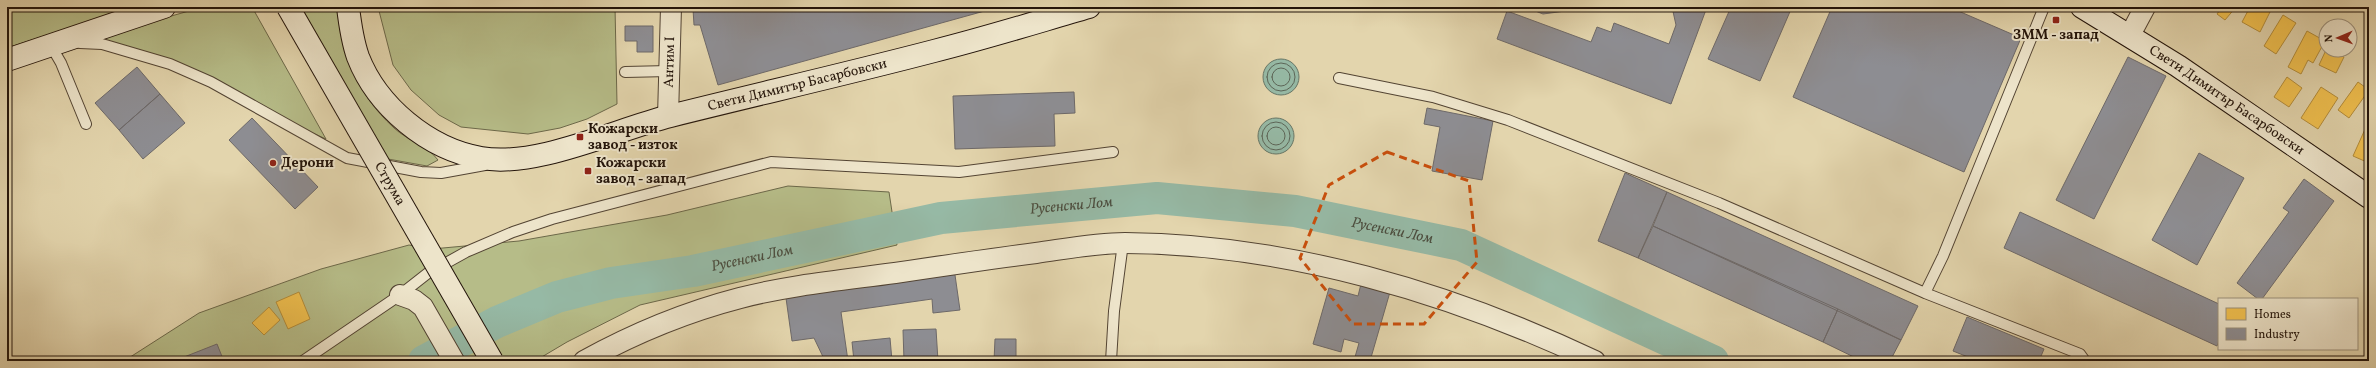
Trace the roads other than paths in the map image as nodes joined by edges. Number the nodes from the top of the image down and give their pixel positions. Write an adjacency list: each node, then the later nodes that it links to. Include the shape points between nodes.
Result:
1 (164, 7): 10 (street)
2 (288, 7): 25 (street, Струма, bridge)
3 (348, 7): 18 (street, Свети Димитър Басарбовски, via 351,35 358,58 385,102 419,132 447,148 480,158)
4 (671, 7): 12 (street, Антим I)
5 (1089, 7): 15 (street, Свети Димитър Басарбовски, via 936,51)
6 (2044, 7): 21 (lane, via 1943,256)
7 (2082, 7): 9 (street, Свети Димитър Басарбовски)
8 (2145, 7): 9 (street)
9 (2130, 35): 19 (street, Свети Димитър Басарбовски)
10 (50, 44): 11 (street); 16 (lane, via 61,62); 18 (lane, via 90,42 170,64 210,82 347,158 421,172 441,173)
11 (7, 60)
12 (669, 71): 13 (lane); 15 (street, Антим I)
13 (625, 72)
14 (1339, 78): 21 (lane, via 1433,97 1508,120 1719,203)
15 (668, 117): 18 (street, Свети Димитър Басарбовски, via 559,150)
16 (86, 124)
17 (1113, 152): 22 (lane, via 959,172 771,162 552,219 513,232 466,252 428,273)
18 (506, 161)
19 (2369, 197)
20 (1123, 243): 26 (street, via 923,268 782,289 740,298 670,320); 27 (lane, via 1114,311); 28 (street, via 1226,248 1305,262 1422,293 1536,333)
21 (1925, 293): 29 (lane, via 2080,354)
22 (400, 295): 23 (lane); 24 (street, via 422,307)
23 (303, 361)
24 (454, 361)
25 (492, 361)
26 (584, 361)
27 (1111, 361)
28 (1595, 361)
29 (2085, 361)

